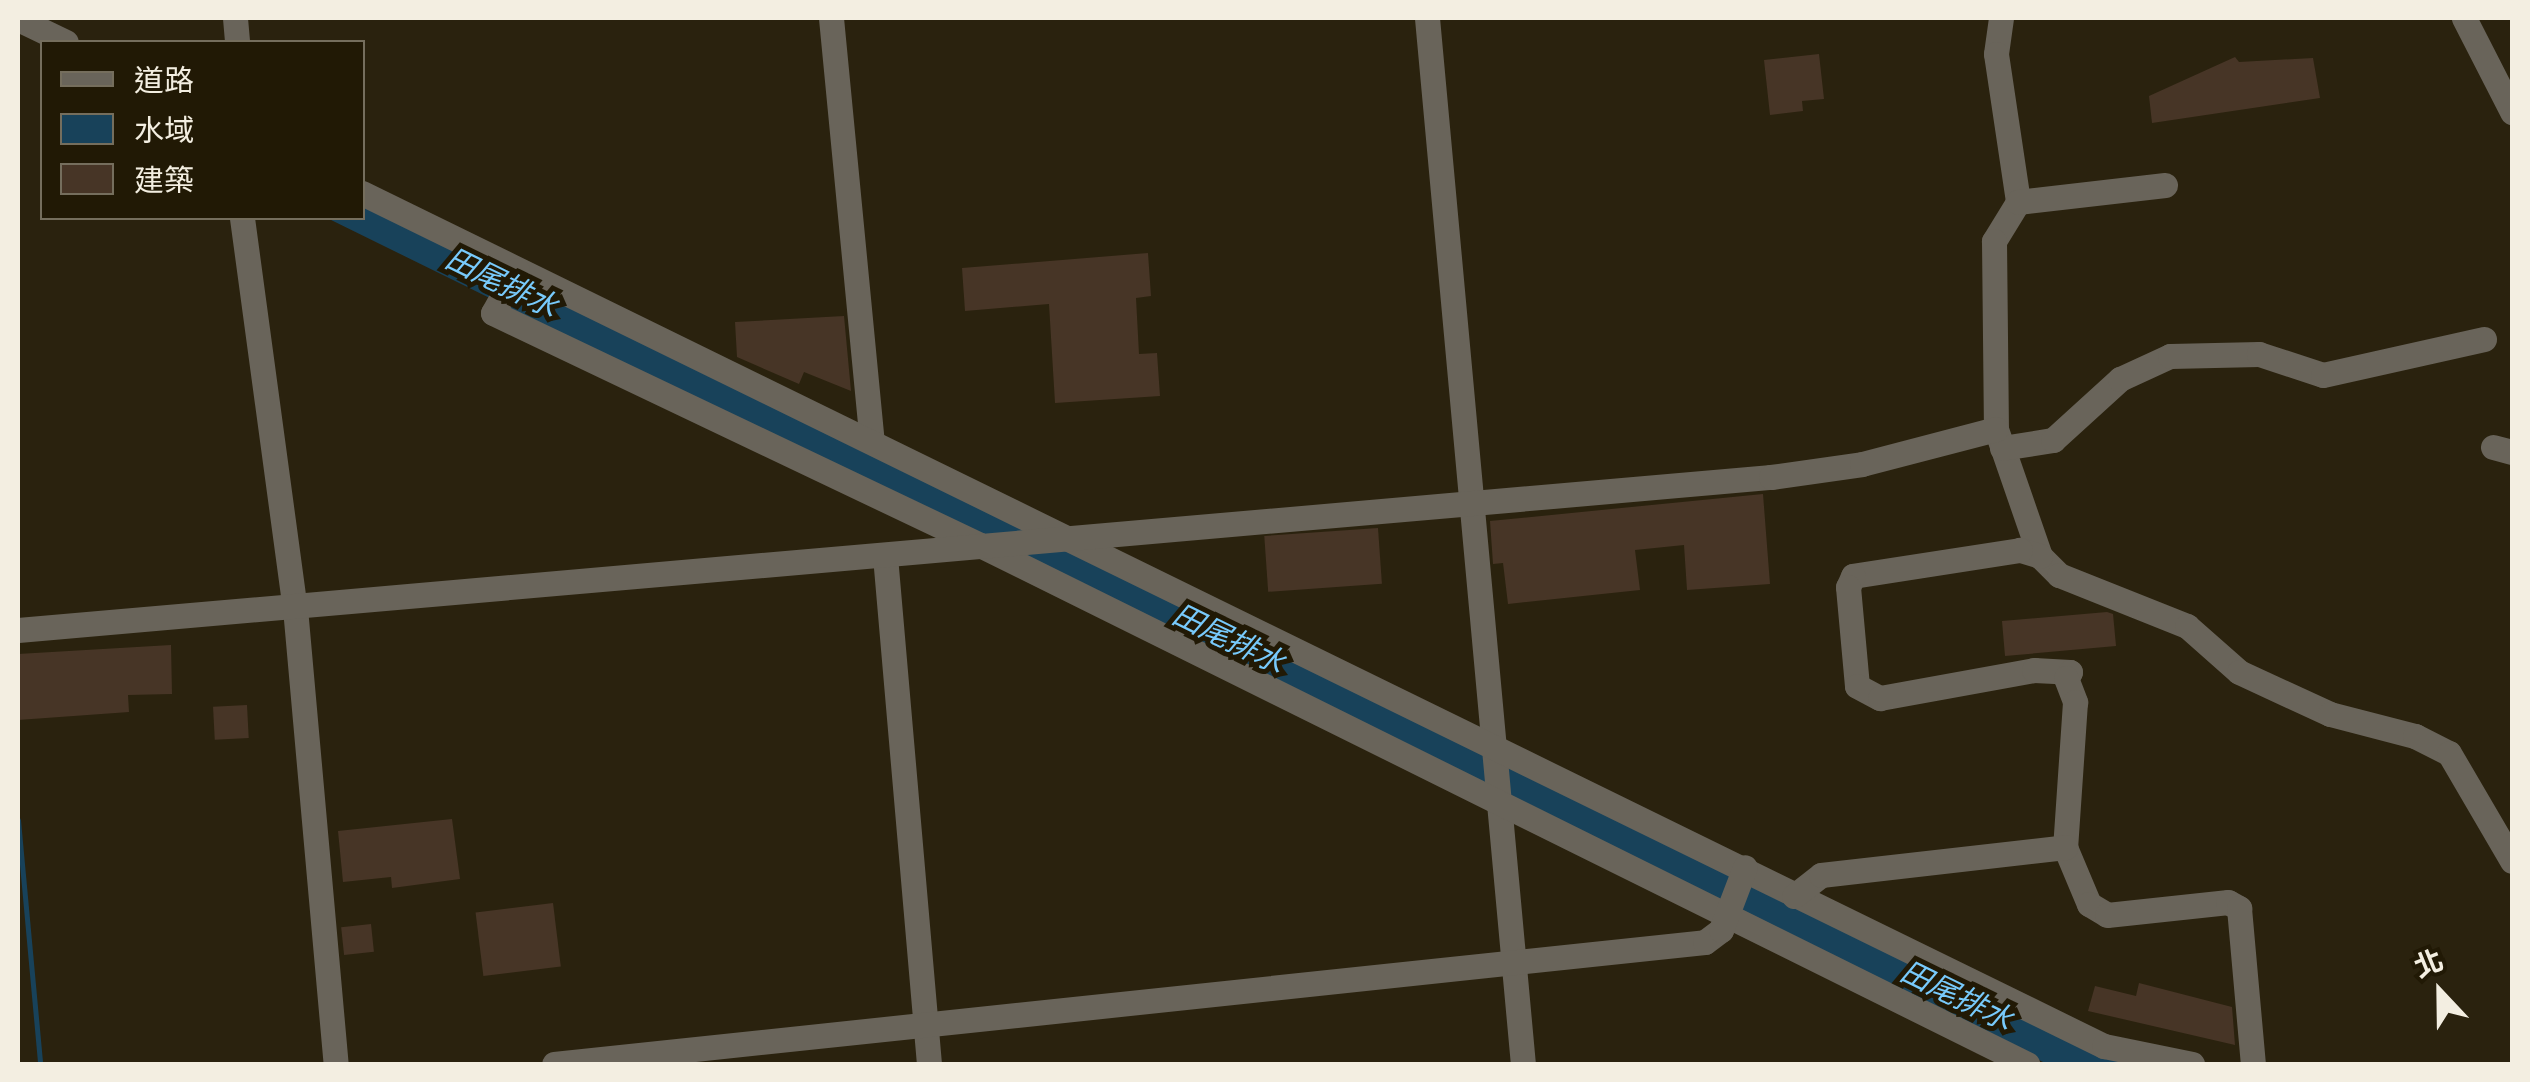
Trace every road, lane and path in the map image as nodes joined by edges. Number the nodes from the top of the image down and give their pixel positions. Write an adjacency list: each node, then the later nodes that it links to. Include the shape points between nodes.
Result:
1 (830, 18): 16 (street)
2 (1427, 18): 18 (street)
3 (2001, 18): 10 (street, via 1996,54)
4 (2464, 18): 7 (street)
5 (18, 19): 6 (street)
6 (62, 40)
7 (2512, 112)
8 (2165, 185): 10 (street)
9 (365, 194): 12 (street)
10 (2018, 202): 15 (street, via 1994,241)
11 (242, 220): 23 (street)
12 (517, 270): 16 (street); 20 (street, via 493,312)
13 (2484, 339): 17 (street, via 2323,375 2260,354 2170,356 2120,379)
14 (2050, 411): 17 (street)
15 (1999, 438): 17 (street); 18 (street, via 1844,466); 22 (street)
16 (872, 440): 19 (street)
17 (2053, 440)
18 (1473, 504): 19 (street); 25 (street)
19 (1070, 538): 20 (street); 25 (street)
20 (980, 545): 21 (street); 26 (street)
21 (886, 556): 23 (street); 33 (street)
22 (2040, 556): 27 (street, via 2020,550 1853,576 1848,587 1858,686 1870,695 2034,670 2070,672 2075,702); 28 (street, via 2059,574 2187,626 2239,672 2330,714 2415,736 2450,753)
23 (295, 608): 24 (street); 34 (street)
24 (18, 630)
25 (1495, 747): 26 (street); 29 (street)
26 (1499, 808): 31 (street); 32 (street)
27 (2064, 847): 30 (street, via 1821,875); 40 (street, via 2089,904 2107,915 2228,902 2239,908)
28 (2512, 861)
29 (1742, 874): 30 (street); 31 (street)
30 (1794, 896): 39 (street, via 1848,916 2104,1046)
31 (1726, 914): 32 (street, via 1721,930 1704,942); 38 (street)
32 (1514, 962): 33 (street); 37 (street)
33 (926, 1026): 35 (street); 36 (street)
34 (336, 1064)
35 (554, 1064)
36 (929, 1064)
37 (1523, 1064)
38 (2027, 1064)
39 (2192, 1064)
40 (2253, 1064)

